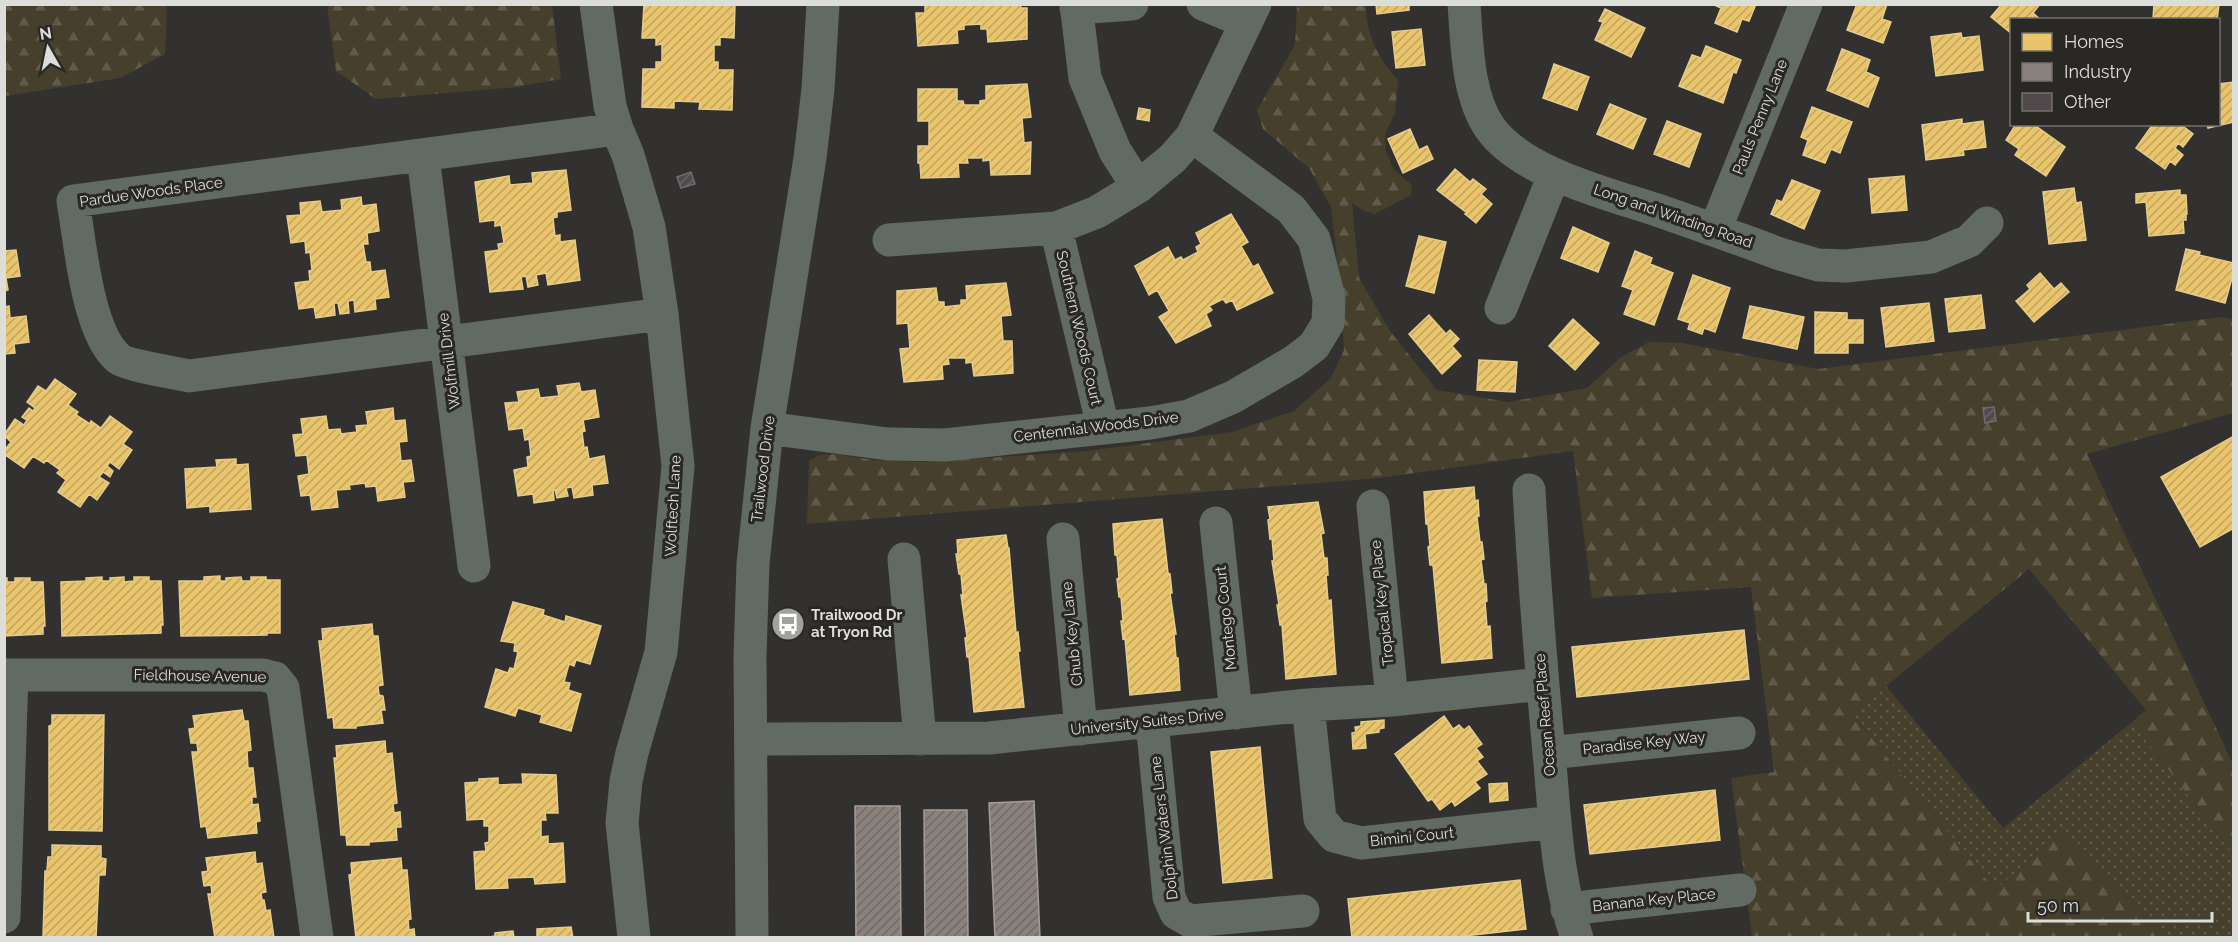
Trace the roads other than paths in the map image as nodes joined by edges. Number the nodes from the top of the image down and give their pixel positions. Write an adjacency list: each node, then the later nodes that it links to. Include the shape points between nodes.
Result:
1 (596, 4): 9 (street, Wolftech Lane, via 603,69)
2 (823, 4): 22 (street, Trailwood Drive, via 810,158)
3 (1132, 4): 7 (street)
4 (1203, 4): 8 (street)
5 (1806, 4): 16 (street, Pauls Penny Lane)
6 (1465, 5): 12 (street, Long and Winding Road, via 1468,56 1478,102 1490,128 1514,151)
7 (1076, 6): 13 (street, via 1085,78 1114,151)
8 (1250, 14): 10 (street)
9 (616, 129): 11 (street, Pardue Woods Place); 19 (street, Wolftech Lane, via 628,155 648,227)
10 (1192, 136): 13 (street); 21 (street, Centennial Woods Drive, via 1291,209 1314,239 1329,298 1328,323 1314,346 1233,397 1189,416)
11 (423, 156): 20 (street, Wolfmill Drive); 20 (street, Pardue Woods Place, via 73,201 90,302 105,342 119,360 189,376)
12 (1554, 174): 16 (street, Long and Winding Road); 18 (street)
13 (1138, 187): 15 (street, via 1097,212)
14 (1987, 223): 16 (street, Long and Winding Road, via 1969,241 1931,257 1846,266 1818,265)
15 (1056, 228): 17 (street); 21 (street, Southern Woods Court)
16 (1715, 230)
17 (889, 240)
18 (1501, 308)
19 (662, 314): 20 (street, Pardue Woods Place); 46 (street, Wolftech Lane, via 678,466 661,652 626,781 622,823)
20 (446, 343): 28 (street, Wolfmill Drive)
21 (1103, 427): 22 (street, Centennial Woods Drive, via 945,445 888,444)
22 (767, 428): 37 (street, Trailwood Drive, via 753,564)
23 (1528, 490): 30 (street, Ocean Reef Place)
24 (1372, 506): 31 (street, Tropical Key Place)
25 (1216, 523): 33 (street, Montego Court)
26 (1062, 538): 35 (street, Chub Key Lane)
27 (904, 559): 38 (street)
28 (474, 566)
29 (8, 675): 43 (street); 45 (street, Fieldhouse Avenue, via 275,678 283,688)
30 (1541, 684): 31 (street, University Suites Drive); 39 (street, Ocean Reef Place)
31 (1392, 700): 32 (street, University Suites Drive)
32 (1308, 705): 33 (street, University Suites Drive); 40 (street, Bimini Court, via 1320,819 1334,836 1361,843)
33 (1236, 713): 34 (street, University Suites Drive)
34 (1152, 722): 35 (street, University Suites Drive); 42 (street, Dolphin Waters Lane, via 1169,897 1176,912 1190,921)
35 (1081, 729): 38 (street, University Suites Drive)
36 (1739, 733): 39 (street, Paradise Key Way)
37 (751, 739): 38 (street, University Suites Drive); 47 (street, Trailwood Drive)
38 (920, 740)
39 (1549, 753): 40 (street, Ocean Reef Place)
40 (1555, 822): 44 (street, Ocean Reef Place)
41 (1740, 890): 44 (street, Banana Key Place)
42 (1303, 911)
43 (4, 917)
44 (1572, 923)
45 (317, 938)
46 (634, 938)
47 (752, 938)

